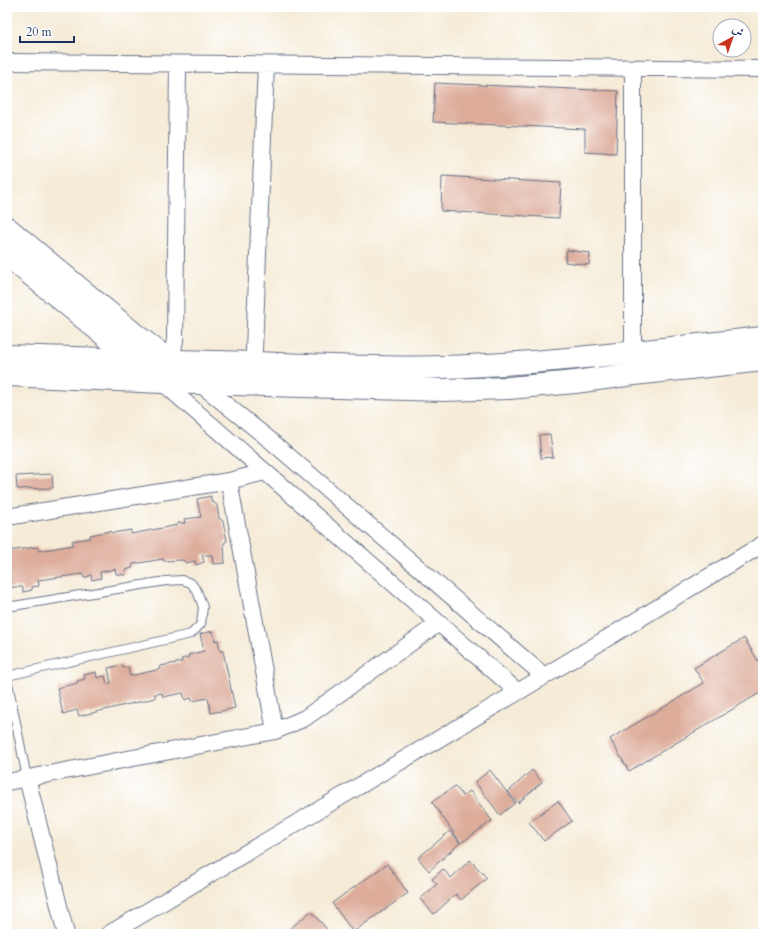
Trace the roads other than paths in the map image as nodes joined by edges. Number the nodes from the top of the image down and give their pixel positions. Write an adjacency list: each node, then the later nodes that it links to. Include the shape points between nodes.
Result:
1 (7, 62): 2 (street)
2 (178, 64): 3 (street); 13 (street, via 176,340)
3 (266, 65): 4 (street); 14 (street)
4 (633, 69): 5 (street); 9 (street)
5 (763, 69)
6 (7, 228): 13 (main road)
7 (7, 255): 12 (main road)
8 (763, 338): 9 (main road)
9 (632, 352): 14 (main road, via 505,364 372,367); 15 (street)
10 (7, 356): 12 (main road)
11 (763, 360): 15 (main road)
12 (137, 361): 13 (main road); 17 (main road)
13 (171, 362): 14 (main road); 18 (main road)
14 (253, 374): 15 (main road, via 450,390 516,388); 18 (main road)
15 (634, 374)
16 (7, 375): 17 (main road)
17 (162, 382): 18 (main road); 19 (street)
18 (199, 383): 25 (street, via 270,440)
19 (265, 472): 20 (street); 24 (street)
20 (229, 481): 21 (street); 28 (street)
21 (7, 517)
22 (763, 544): 25 (street)
23 (7, 607): 26 (lane, via 166,580 182,580 191,583 198,591 203,607 201,624 191,634)
24 (439, 623): 27 (street); 28 (street, via 305,718)
25 (544, 676): 27 (street)
26 (7, 677): 29 (lane)
27 (518, 692): 32 (street)
28 (275, 731): 29 (street)
29 (27, 778): 30 (street); 31 (street)
30 (7, 782)
31 (66, 934)
32 (109, 934)

